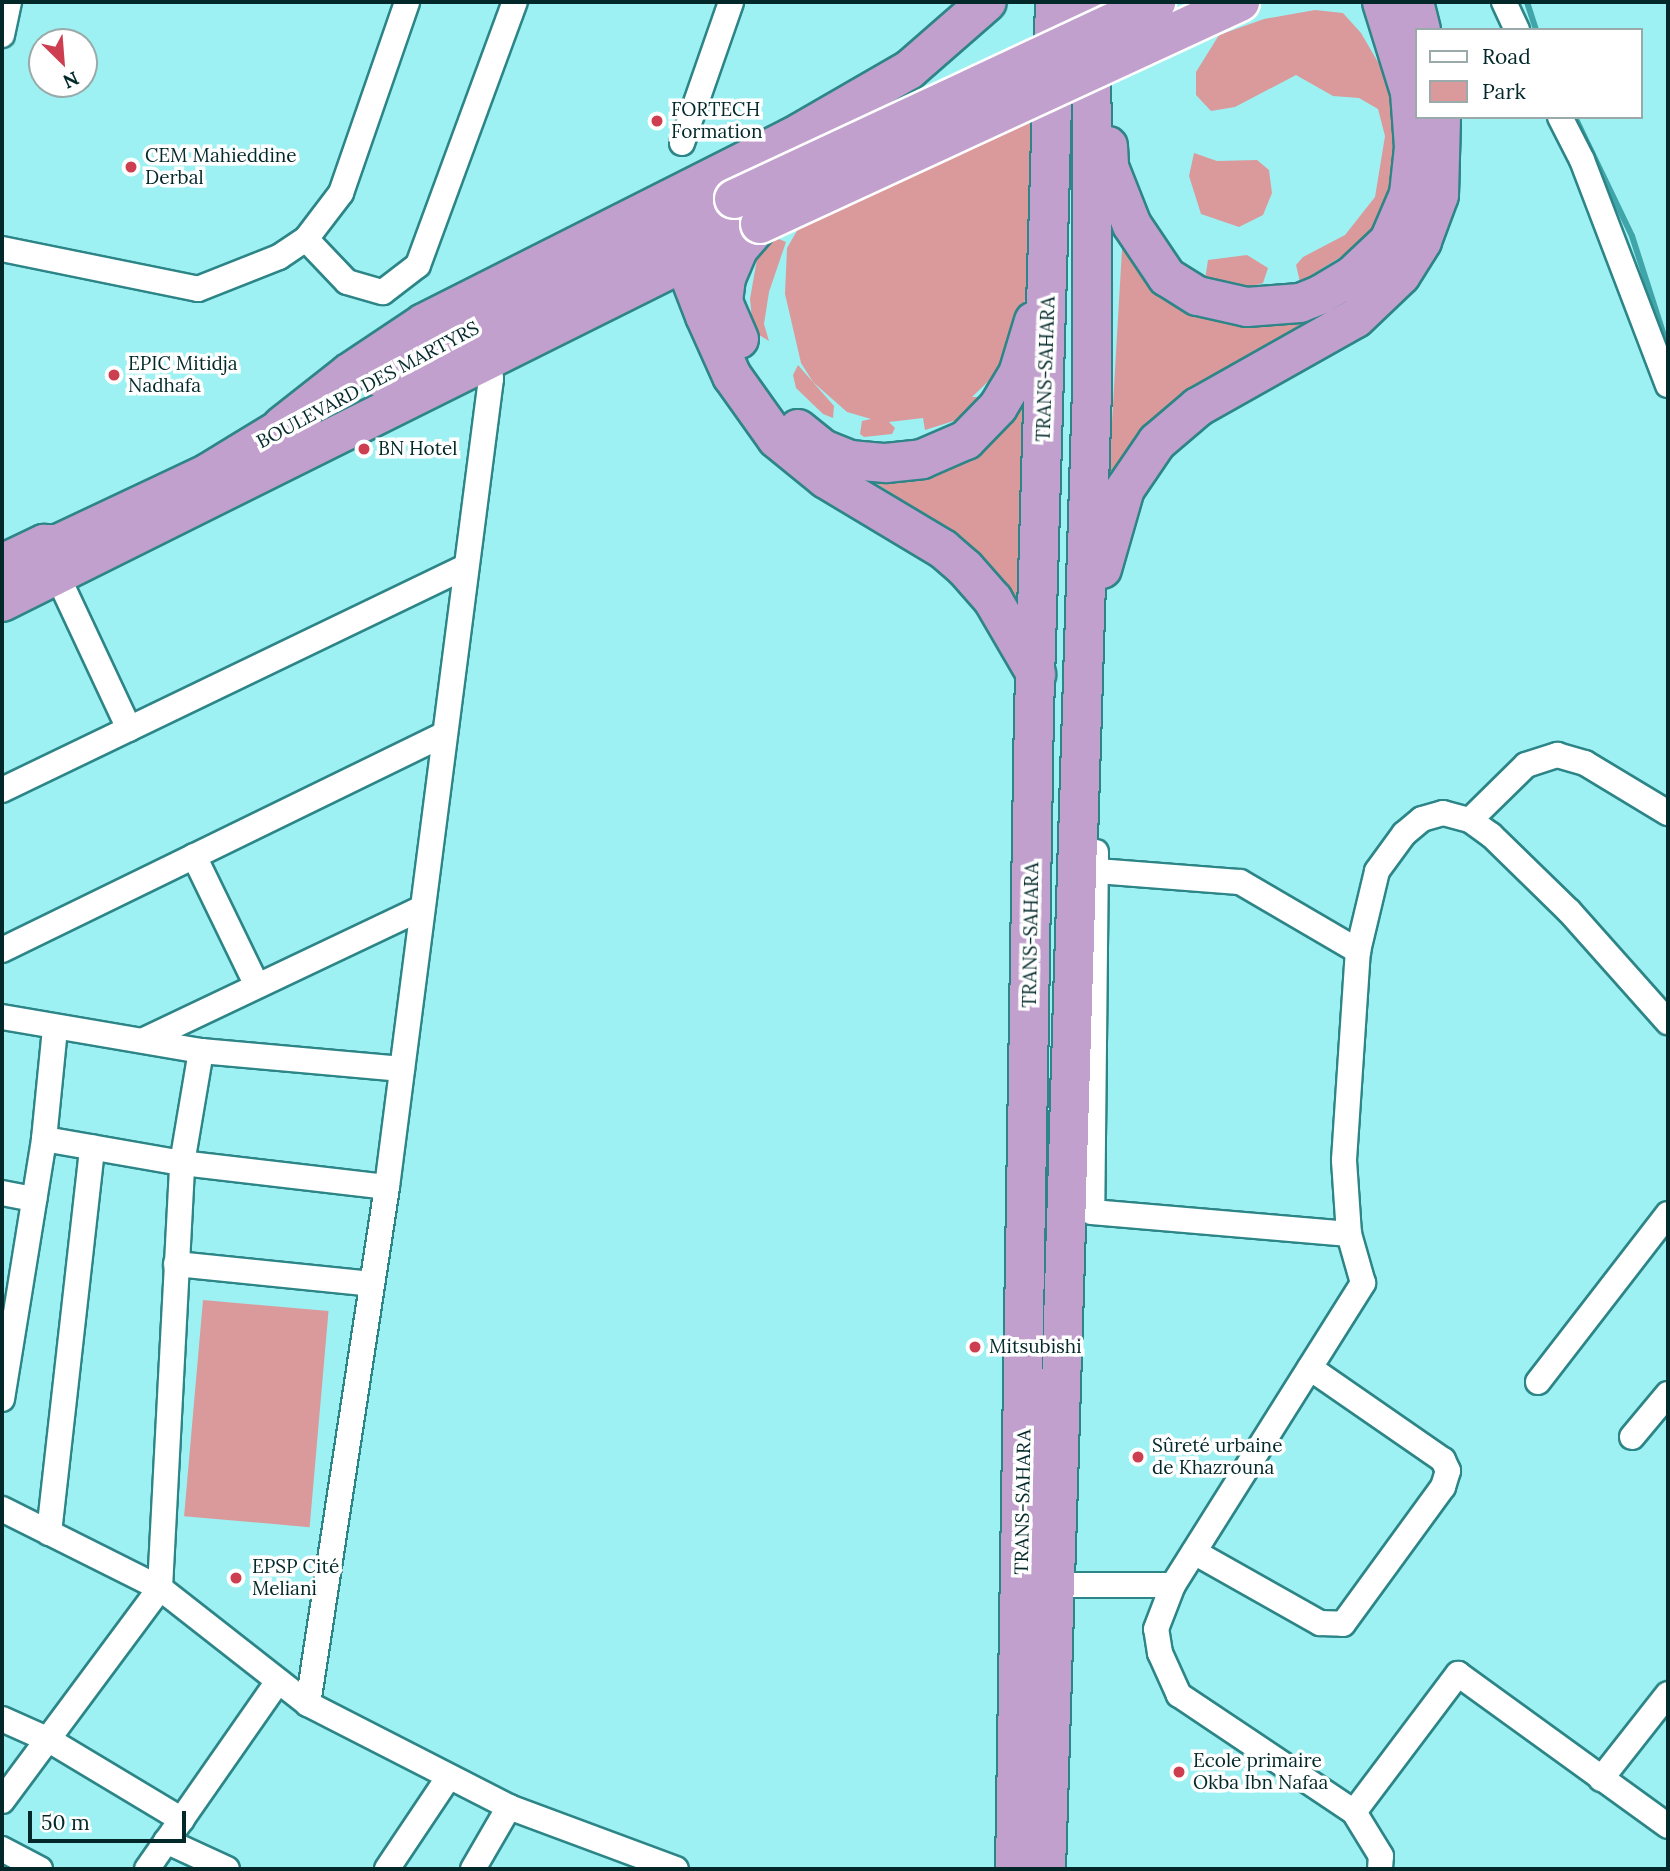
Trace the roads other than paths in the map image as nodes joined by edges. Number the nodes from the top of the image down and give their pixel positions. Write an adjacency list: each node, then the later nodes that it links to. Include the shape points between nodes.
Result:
1 (9, 2): 13 (street)
2 (408, 2): 19 (street, via 341,193)
3 (515, 2): 19 (street, via 418,265 383,292 347,282)
4 (731, 2): 17 (street)
5 (987, 2): 27 (highway, via 909,70 791,138 424,323 349,373)
6 (1055, 2): 22 (highway, TRANS-SAHARA)
7 (1091, 2): 14 (highway)
8 (1156, 2): 18 (highway, bridge)
9 (1240, 2): 18 (highway, bridge)
10 (1504, 2): 12 (street)
11 (1394, 12): 14 (highway, via 1410,92 1414,147 1405,209 1389,241 1352,276 1300,303 1247,307 1214,301 1181,286 1158,267 1140,241 1113,179 1106,152 1109,143)
12 (1516, 28)
13 (2, 35)
14 (1093, 87): 33 (highway, via 1092,385)
15 (1441, 119): 33 (highway, via 1439,195 1422,241 1401,275 1346,324 1198,407 1157,442 1125,489 1106,542)
16 (1561, 119): 26 (street, via 1582,160)
17 (682, 143)
18 (747, 211): 20 (highway); 24 (highway, via 739,248)
19 (306, 239): 21 (street, via 279,257 198,289)
20 (686, 245): 23 (highway, BOULEVARD DES MARTYRS); 24 (highway); 27 (highway, BOULEVARD DES MARTYRS)
21 (2, 249)
22 (1048, 275): 24 (highway, via 1018,374 998,407 966,440 922,459 886,463 850,460 823,449 791,424); 32 (highway, TRANS-SAHARA)
23 (616, 295): 24 (highway); 25 (highway, BOULEVARD DES MARTYRS)
24 (714, 309): 32 (highway, via 732,376 777,439 826,479 965,568 993,600)
25 (488, 358): 29 (street, via 491,379); 30 (highway, BOULEVARD DES MARTYRS)
26 (1668, 385)
27 (282, 426): 28 (highway, BOULEVARD DES MARTYRS, via 208,473 58,544 44,544)
28 (2, 564)
29 (465, 567): 34 (street); 35 (street)
30 (57, 575): 31 (highway, BOULEVARD DES MARTYRS); 34 (street)
31 (2, 602)
32 (1036, 674): 92 (highway, TRANS-SAHARA)
33 (1082, 690): 40 (street, via 1099,709); 69 (highway)
34 (130, 729): 36 (street)
35 (444, 734): 39 (street); 41 (street)
36 (2, 790)
37 (1668, 813): 38 (street, via 1585,763 1558,755 1526,765)
38 (1470, 820): 43 (street, via 1443,813 1422,819 1404,834 1377,871); 46 (street, via 1569,911)
39 (194, 856): 42 (street); 44 (street)
40 (1096, 871): 43 (street, via 1240,882); 58 (street, via 1092,1212)
41 (420, 909): 44 (street); 50 (street)
42 (2, 950)
43 (1358, 951): 58 (street, via 1344,1160)
44 (257, 986): 48 (street)
45 (2, 1017): 47 (street)
46 (1668, 1022)
47 (55, 1028): 48 (street); 51 (street)
48 (144, 1040): 49 (street)
49 (201, 1051): 50 (street); 53 (street)
50 (402, 1069): 54 (street)
51 (44, 1139): 52 (street); 56 (street)
52 (92, 1147): 53 (street); 67 (street)
53 (181, 1163): 54 (street); 59 (street)
54 (387, 1187): 60 (street)
55 (2, 1193): 56 (street)
56 (34, 1199): 64 (street)
57 (1668, 1214): 62 (street)
58 (1349, 1234): 61 (street, via 1363,1283)
59 (176, 1264): 60 (street); 71 (street)
60 (372, 1284): 74 (street)
61 (1310, 1368): 68 (street); 68 (street, via 1443,1461 1448,1471 1443,1487 1343,1624 1320,1623)
62 (1538, 1382)
63 (1668, 1394): 65 (street)
64 (2, 1399)
65 (1632, 1437)
66 (2, 1509): 67 (street)
67 (49, 1533): 71 (street)
68 (1194, 1552): 70 (street)
69 (1055, 1585): 70 (street); 93 (highway)
70 (1173, 1585): 81 (street, via 1156,1629 1160,1653 1179,1695)
71 (160, 1588): 72 (street); 76 (street)
72 (278, 1681): 74 (street); 82 (street)
73 (1668, 1693): 78 (street)
74 (308, 1704): 77 (street)
75 (2, 1719): 76 (street)
76 (49, 1740): 79 (street); 82 (street)
77 (448, 1778): 80 (street); 89 (street)
78 (1601, 1779): 81 (street, via 1458,1674); 83 (street)
79 (2, 1801)
80 (509, 1807): 90 (street); 91 (street)
81 (1354, 1812): 94 (street, via 1381,1856)
82 (182, 1820): 84 (street)
83 (1668, 1826)
84 (166, 1841): 87 (street); 88 (street)
85 (2, 1849): 86 (street)
86 (40, 1869)
87 (148, 1869)
88 (227, 1869)
89 (387, 1869)
90 (473, 1869)
91 (676, 1869)
92 (1016, 1869)
93 (1046, 1869)
94 (1380, 1869)

